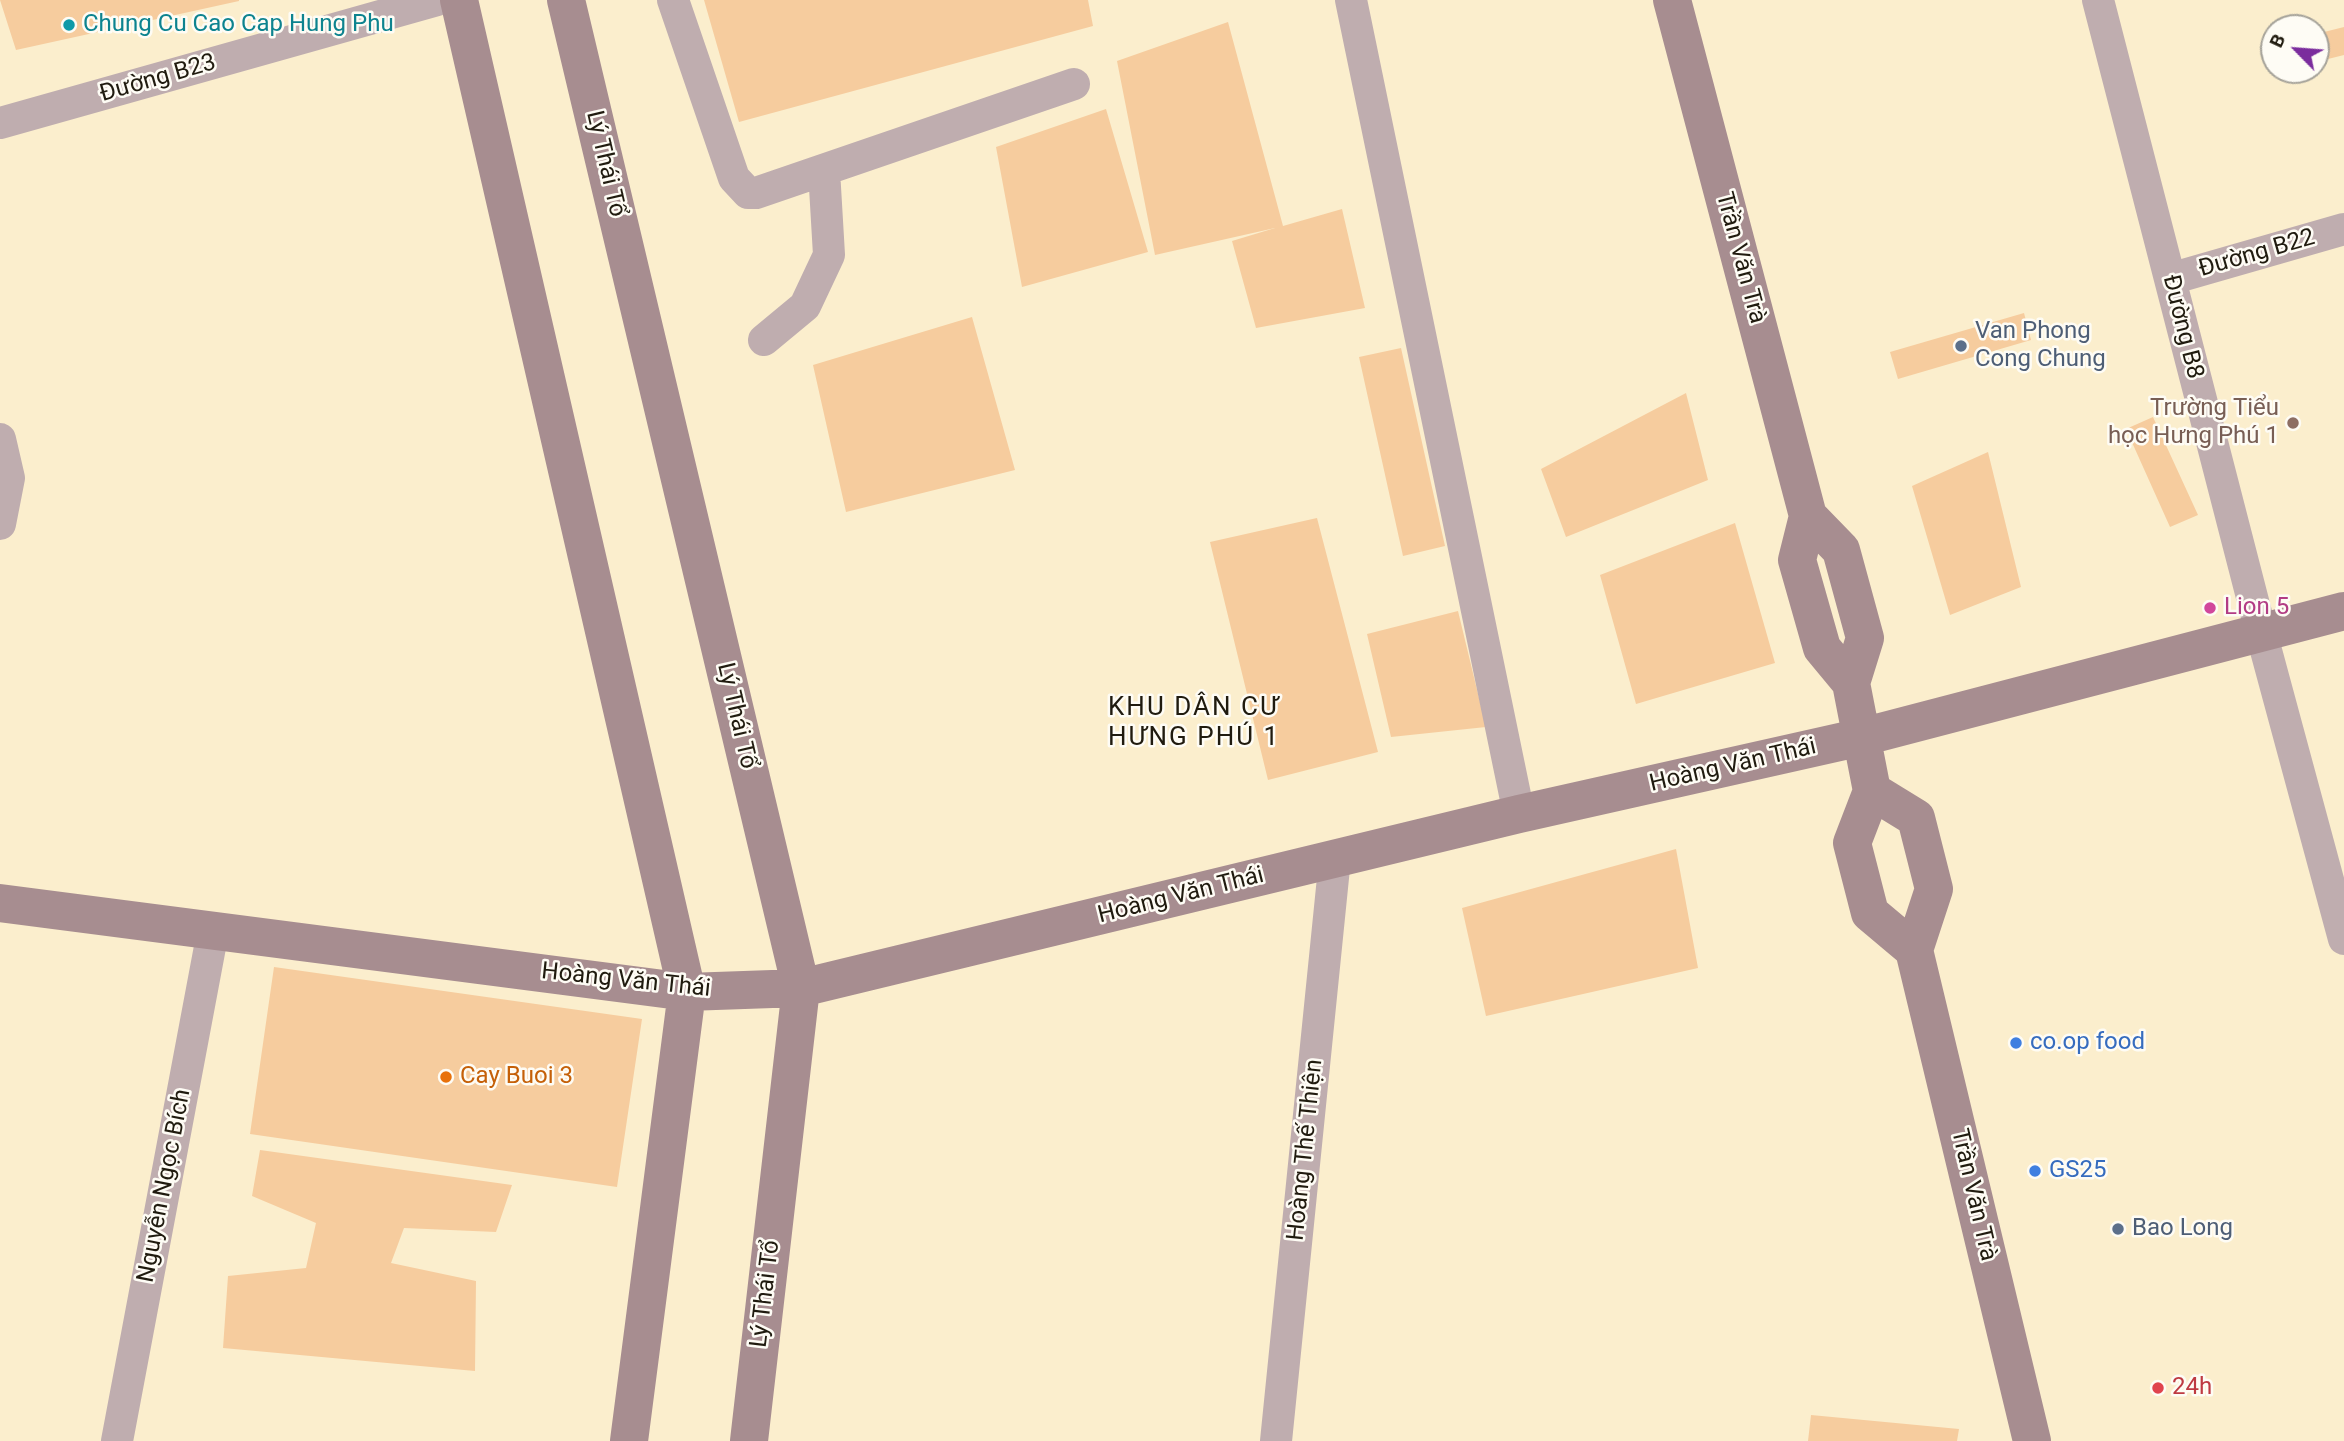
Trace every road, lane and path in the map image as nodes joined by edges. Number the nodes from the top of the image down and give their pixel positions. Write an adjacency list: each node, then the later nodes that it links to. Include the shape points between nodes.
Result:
1 (436, 0): 9 (street, Đường B23)
2 (459, 0): 27 (street)
3 (566, 0): 26 (street, Lý Thái Tổ)
4 (673, 0): 10 (street, via 740,188 756,193)
5 (1351, 0): 20 (street)
6 (1672, 0): 18 (street, Trần Văn Trà, via 1808,516 1797,560 1822,648 1851,683)
7 (2098, 0): 12 (street, Đường B8)
8 (1074, 84): 10 (street)
9 (0, 123)
10 (824, 170): 13 (street, via 829,255 805,306)
11 (2344, 229): 12 (street, Đường B22)
12 (2170, 279): 17 (street, Đường B8)
13 (764, 340)
14 (0, 439): 15 (street, via 9,478)
15 (0, 524)
16 (2344, 611): 17 (street, Hoàng Văn Thái)
17 (2261, 632): 18 (street, Hoàng Văn Thái); 24 (street, Đường B8)
18 (1861, 737): 19 (street); 20 (street, Hoàng Văn Thái)
19 (1872, 791): 25 (street, via 1852,843 1870,913); 25 (street, via 1916,818 1934,889)
20 (1519, 814): 21 (street, Hoàng Văn Thái)
21 (1335, 858): 26 (street, Hoàng Văn Thái); 31 (street, Hoàng Thế Thiện)
22 (0, 903): 23 (street, Hoàng Văn Thái)
23 (213, 931): 27 (street, Hoàng Văn Thái); 28 (street, Nguyễn Ngọc Bích)
24 (2344, 939)
25 (1914, 950): 32 (street, Trần Văn Trà)
26 (801, 988): 27 (street, Hoàng Văn Thái); 30 (street, Lý Thái Tổ)
27 (687, 992): 29 (street)
28 (117, 1441)
29 (629, 1441)
30 (749, 1441)
31 (1276, 1441)
32 (2032, 1441)

